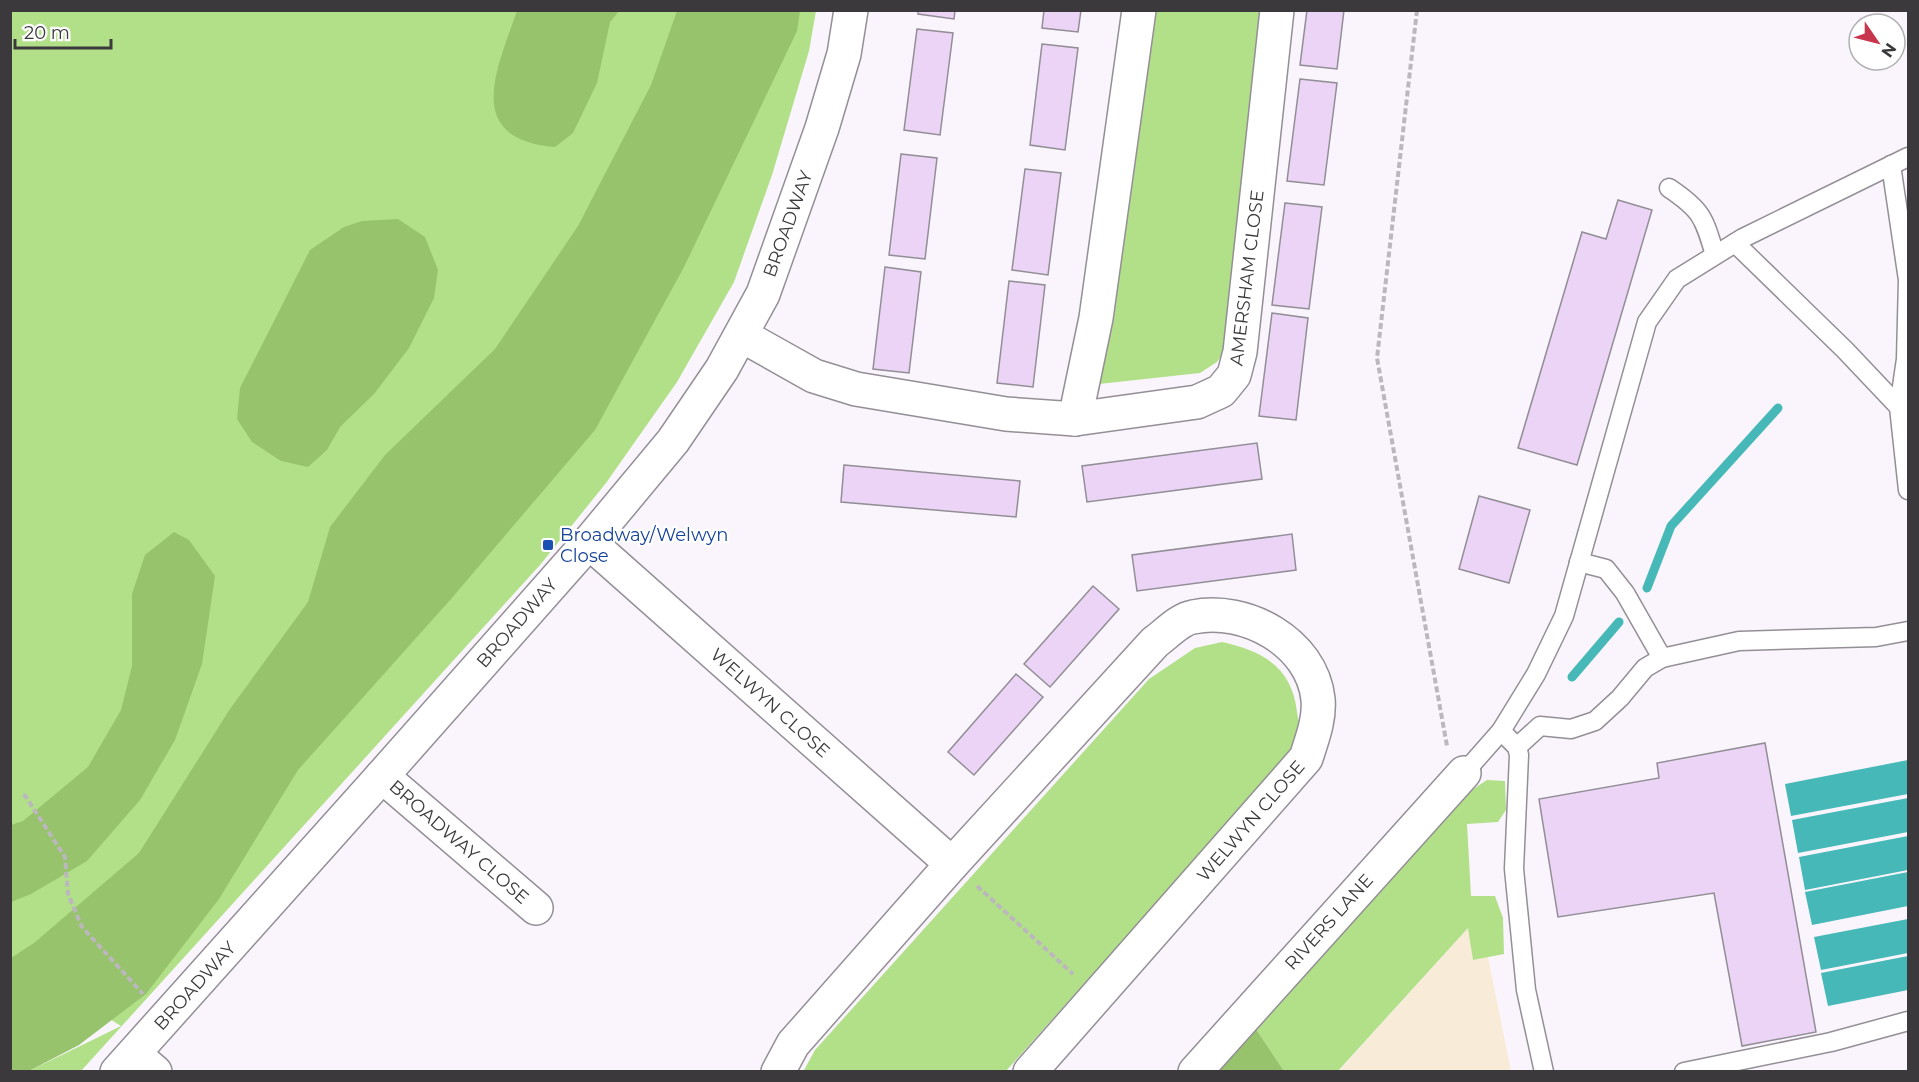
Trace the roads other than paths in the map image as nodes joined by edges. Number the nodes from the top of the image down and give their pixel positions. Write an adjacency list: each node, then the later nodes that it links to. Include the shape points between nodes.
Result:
1 (851, 10): 9 (street, BROADWAY, via 844,54 822,128 763,294)
2 (1138, 10): 11 (street, via 1096,318)
3 (1277, 10): 11 (street, AMERSHAM CLOSE, via 1240,352 1234,375 1221,391 1197,402)
4 (1908, 156): 5 (lane)
5 (1891, 165): 7 (lane); 10 (lane, via 1908,280 1906,359)
6 (1669, 188): 8 (lane, via 1694,204)
7 (1735, 243): 8 (lane); 10 (lane)
8 (1715, 255): 14 (lane, via 1677,279 1647,322)
9 (741, 335): 11 (street, AMERSHAM CLOSE, via 814,376 856,389 1006,414); 13 (street, BROADWAY, via 673,441)
10 (1899, 407): 12 (lane)
11 (1075, 419)
12 (1908, 490)
13 (589, 542): 20 (street, BROADWAY); 21 (street, WELWYN CLOSE)
14 (1579, 562): 16 (lane, via 1606,569 1625,593); 17 (lane, via 1564,616 1536,674)
15 (1908, 631): 16 (lane, via 1876,636 1739,641)
16 (1662, 658): 18 (lane, via 1645,668 1595,721 1571,729 1540,726)
17 (1501, 731): 18 (lane); 19 (lane)
18 (1517, 747): 28 (lane, via 1521,767 1514,869 1526,990)
19 (1464, 773): 27 (street, RIVERS LANE)
20 (382, 776): 22 (street, BROADWAY CLOSE); 24 (street, BROADWAY, via 166,1019)
21 (952, 864): 25 (street, WELWYN CLOSE, via 793,1044); 26 (street, WELWYN CLOSE, via 1155,642 1191,617 1227,615 1263,626 1293,647 1311,675 1318,699 1317,725 1306,758)
22 (536, 908)
23 (1908, 1021): 29 (lane, via 1831,1042)
24 (135, 1066)
25 (778, 1071)
26 (1030, 1071)
27 (1195, 1071)
28 (1544, 1071)
29 (1684, 1071)

